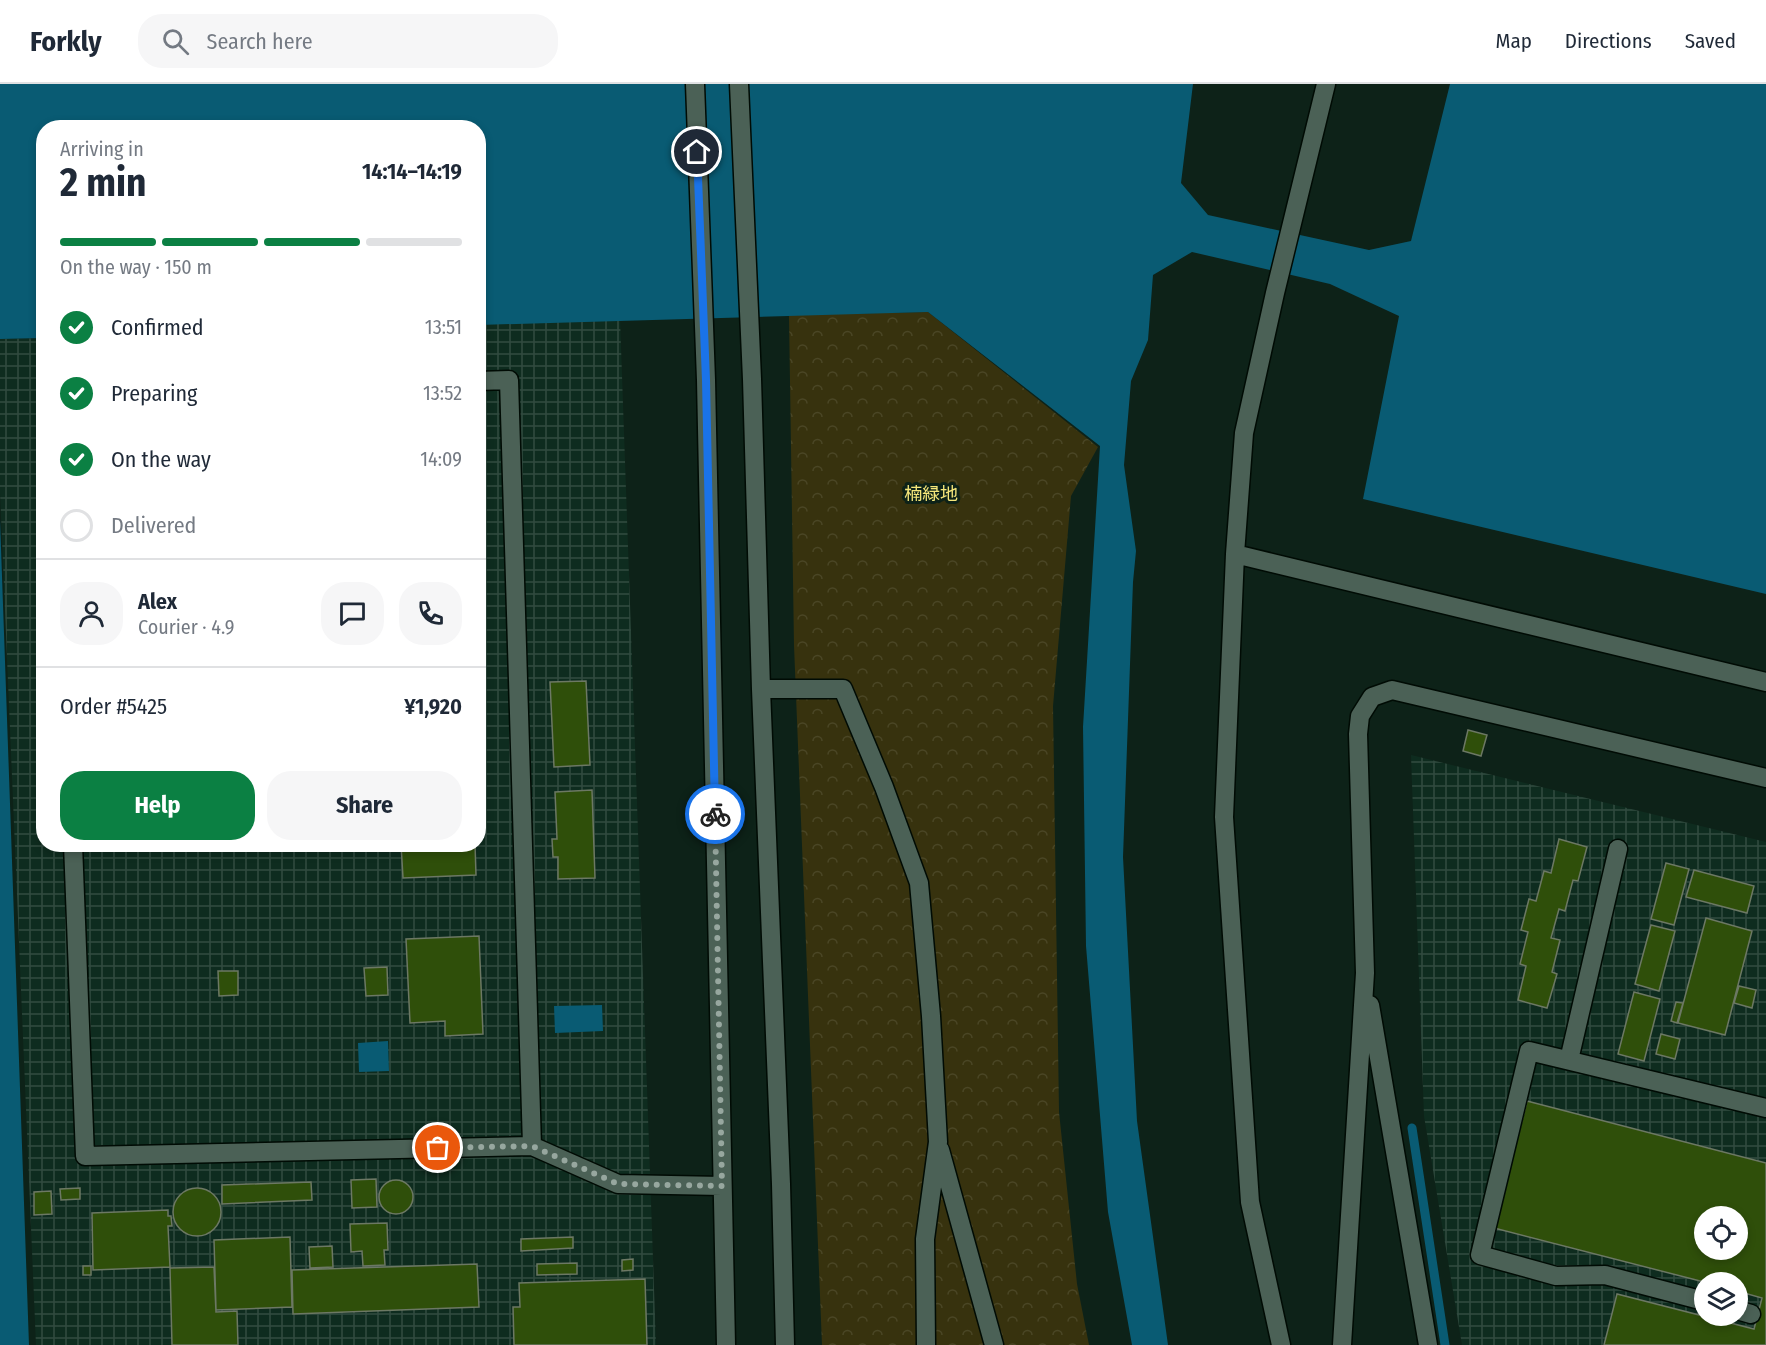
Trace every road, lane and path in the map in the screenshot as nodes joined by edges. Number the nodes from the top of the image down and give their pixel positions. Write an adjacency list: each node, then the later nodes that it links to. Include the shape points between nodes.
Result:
1 (694, 84): 16 (street, via 706,380)
2 (739, 84): 7 (street)
3 (1326, 84): 5 (street, via 1244,433)
4 (486, 381): 15 (street, via 509,380)
5 (1235, 554): 6 (street); 22 (street, via 1224,817 1250,1202)
6 (1766, 682)
7 (761, 689): 14 (street, via 843,689 884,787 919,883); 19 (street)
8 (1766, 778): 11 (street, via 1392,690 1372,697 1360,716 1358,734)
9 (1617, 849): 12 (street)
10 (73, 852): 15 (street, via 85,1156)
11 (1365, 973): 23 (street); 24 (street)
12 (1569, 1060): 13 (street); 17 (street, via 1529,1050 1480,1255 1556,1276 1605,1275)
13 (1766, 1108)
14 (938, 1142): 20 (street, via 925,1239); 21 (street)
15 (532, 1146): 16 (street, via 618,1184)
16 (722, 1186): 18 (street)
17 (1694, 1298)
18 (726, 1345)
19 (785, 1345)
20 (926, 1345)
21 (994, 1345)
22 (1281, 1345)
23 (1342, 1345)
24 (1428, 1345)

